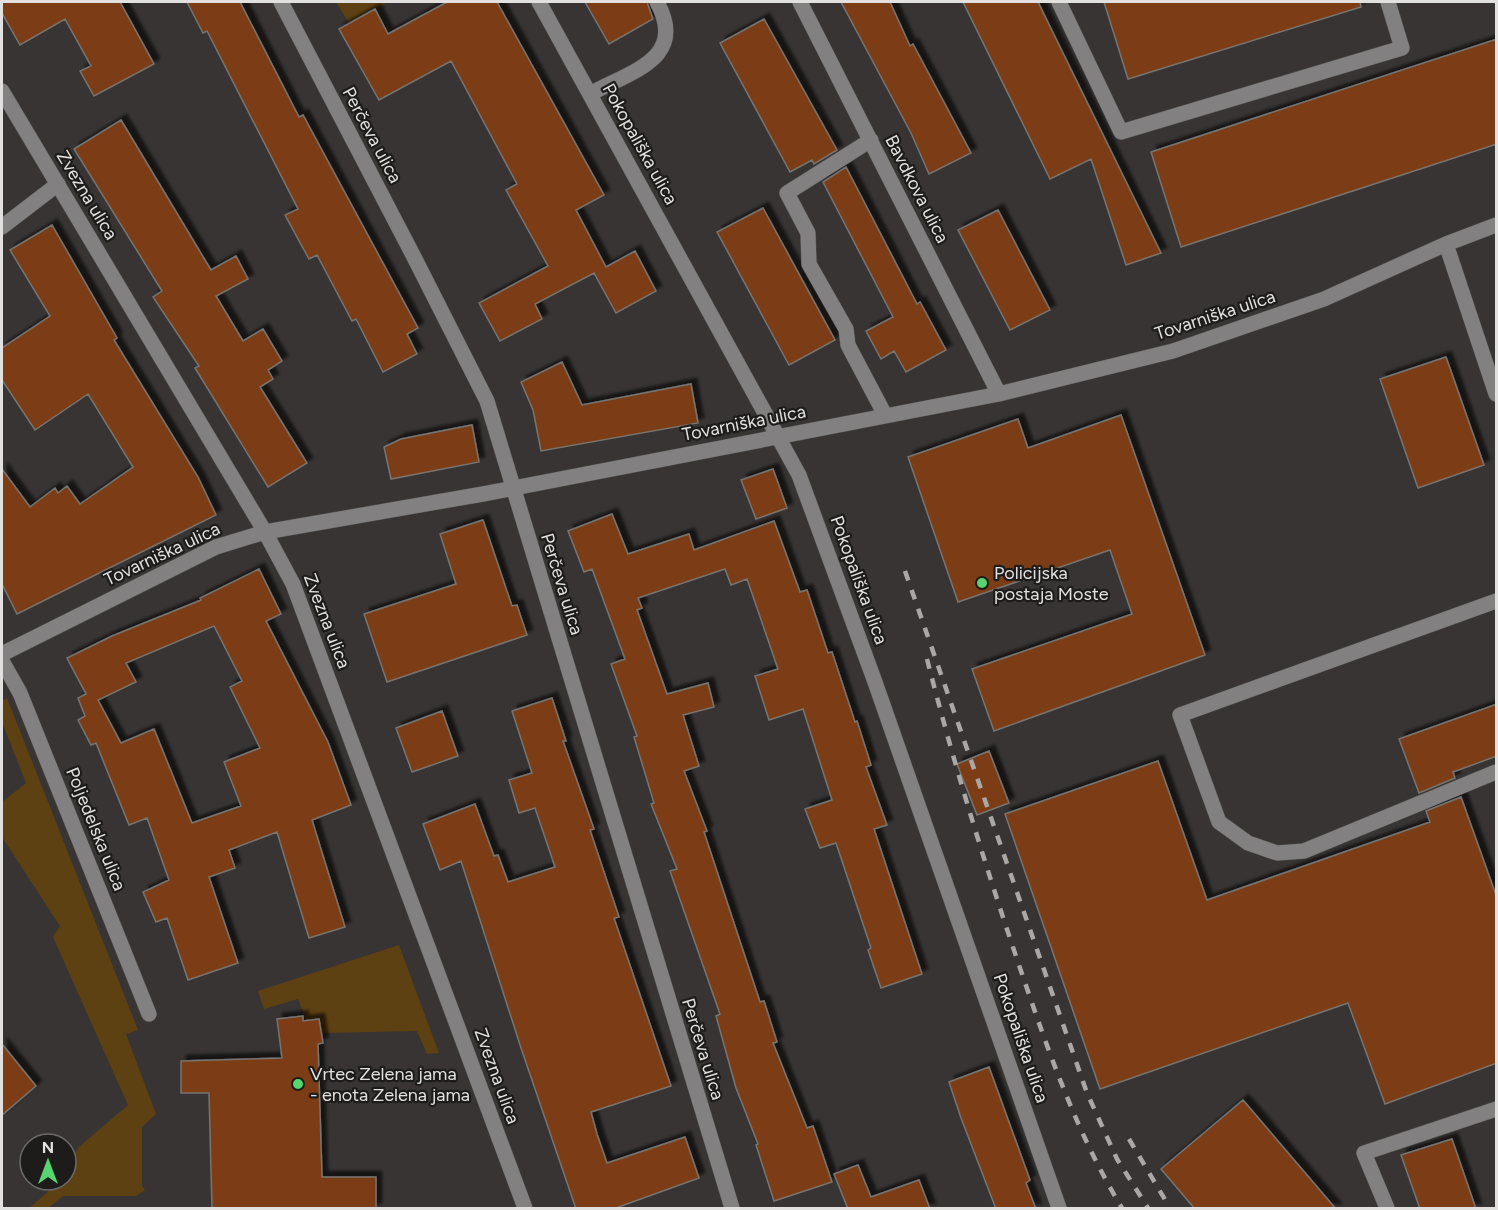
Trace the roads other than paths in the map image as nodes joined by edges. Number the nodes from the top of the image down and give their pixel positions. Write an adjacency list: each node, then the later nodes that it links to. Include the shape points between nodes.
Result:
1 (281, 2): 18 (street, Perčeva ulica, via 470,364 487,401)
2 (539, 2): 8 (street, Pokopališka ulica)
3 (657, 2): 8 (street, via 668,28 661,52 650,62)
4 (800, 2): 9 (street, Bavdkova ulica)
5 (1059, 2): 6 (street, via 1121,132 1402,48)
6 (1388, 2)
7 (2, 91): 10 (street, Zvezna ulica)
8 (590, 94): 17 (street, Pokopališka ulica)
9 (870, 140): 14 (street, Bavdkova ulica); 16 (street, via 786,193 808,233 809,264 846,329 848,345)
10 (58, 184): 12 (street); 19 (street, Zvezna ulica)
11 (1497, 225): 13 (street, Tovarniška ulica)
12 (2, 227)
13 (1446, 244): 14 (street, Tovarniška ulica, via 1324,299 1173,351); 15 (street)
14 (999, 394): 16 (street, Tovarniška ulica)
15 (1497, 394)
16 (885, 415): 17 (street, Tovarniška ulica)
17 (779, 435): 18 (street, Tovarniška ulica); 28 (street, Pokopališka ulica, via 799,475 871,671)
18 (512, 488): 19 (street, Tovarniška ulica); 27 (street, Perčeva ulica)
19 (266, 532): 21 (street, Tovarniška ulica, via 216,547); 26 (street, Zvezna ulica, via 293,584)
20 (1497, 600): 23 (street, via 1180,716 1219,822 1248,843 1276,853 1304,850)
21 (2, 654)
22 (2, 661): 24 (street, Poljedelska ulica, via 20,693)
23 (1497, 772)
24 (149, 1014)
25 (1497, 1109): 29 (street, via 1364,1153)
26 (525, 1209)
27 (732, 1209)
28 (1059, 1209)
29 (1387, 1209)

